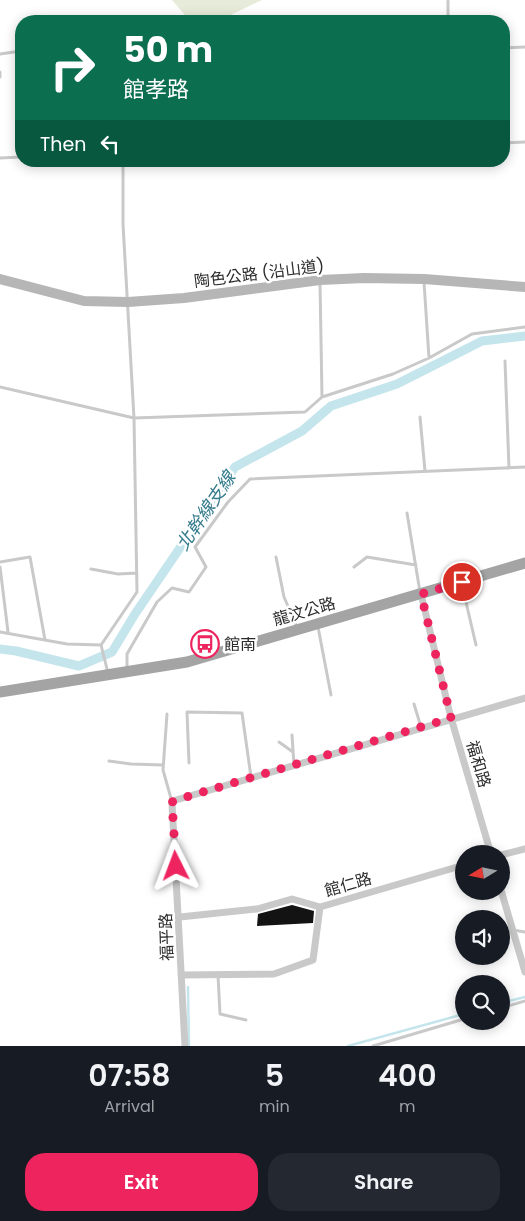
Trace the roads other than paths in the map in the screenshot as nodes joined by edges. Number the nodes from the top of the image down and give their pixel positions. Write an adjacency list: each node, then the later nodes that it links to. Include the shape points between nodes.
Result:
1 (448, 1): 2 (lane)
2 (448, 15)
3 (525, 47): 4 (lane)
4 (510, 48)
5 (15, 52): 6 (lane)
6 (0, 54)
7 (0, 72): 8 (lane)
8 (0, 78)
9 (525, 142): 10 (lane)
10 (510, 143)
11 (0, 158): 12 (lane)
12 (15, 158)
13 (123, 167): 18 (lane)
14 (0, 279): 18 (main road, 陶色公路 (沿山道), via 84,301)
15 (424, 279): 16 (main road, 陶色公路 (沿山道)); 17 (main road, 陶色公路 (沿山道)); 20 (lane)
16 (320, 280): 18 (main road, 陶色公路 (沿山道)); 23 (lane)
17 (525, 287)
18 (128, 302): 25 (lane)
19 (525, 327): 20 (lane, via 472,334)
20 (429, 358): 23 (lane, via 393,374)
21 (505, 361): 27 (lane)
22 (0, 387): 25 (lane)
23 (322, 397): 25 (lane, via 305,412)
24 (420, 417): 28 (lane)
25 (134, 418): 37 (lane)
26 (525, 467): 27 (lane)
27 (509, 468): 28 (lane)
28 (425, 471): 47 (lane, via 250,479 228,502 195,548 206,567 189,592 172,588 157,602 127,654)
29 (407, 513): 33 (lane)
30 (276, 557): 41 (lane, via 284,597)
31 (0, 562): 44 (lane, via 30,557)
32 (525, 563): 38 (main road, 龍汶公路)
33 (416, 564): 34 (lane, via 367,557); 39 (lane)
34 (354, 566)
35 (0, 567): 43 (lane)
36 (91, 569): 37 (lane, via 118,574)
37 (137, 573): 45 (lane, via 138,592)
38 (462, 582): 39 (main road, 龍汶公路); 46 (lane)
39 (421, 594): 40 (main road, 龍汶公路); 54 (street, 福和路)
40 (318, 624): 41 (main road, 龍汶公路); 50 (lane)
41 (298, 630): 47 (main road, 龍汶公路, via 187,662)
42 (0, 632): 43 (lane)
43 (8, 632): 44 (lane)
44 (45, 640): 45 (lane)
45 (101, 645): 48 (lane)
46 (476, 646)
47 (127, 672): 48 (main road, 龍汶公路)
48 (108, 675): 49 (main road, 龍汶公路)
49 (0, 692)
50 (331, 695)
51 (525, 698): 54 (street)
52 (414, 704): 55 (lane)
53 (167, 714): 61 (lane)
54 (451, 718): 55 (street); 65 (street, 福和路)
55 (421, 727): 62 (street)
56 (292, 735): 58 (lane)
57 (280, 742): 58 (lane)
58 (293, 752): 62 (lane)
59 (109, 761): 61 (lane)
60 (189, 763): 63 (lane, via 187,712 242,713)
61 (163, 765): 64 (lane)
62 (294, 765): 63 (street)
63 (252, 777): 64 (street)
64 (174, 801): 71 (street, 福平路)
65 (488, 845)
66 (525, 848): 67 (street)
67 (510, 852)
68 (455, 868): 70 (street, 館仁路)
69 (504, 900): 72 (street)
70 (320, 907): 71 (street, 館仁路, via 292,899 257,909); 76 (street, via 313,960 274,974)
71 (180, 917): 75 (street, 福平路)
72 (513, 930): 73 (lane); 74 (street)
73 (525, 932)
74 (525, 972)
75 (181, 975): 76 (street); 81 (street, 福平路)
76 (218, 975): 79 (lane, via 220,1014)
77 (525, 1001): 78 (lane)
78 (510, 1005)
79 (246, 1020)
80 (455, 1022): 82 (lane)
81 (185, 1046)
82 (373, 1046)

